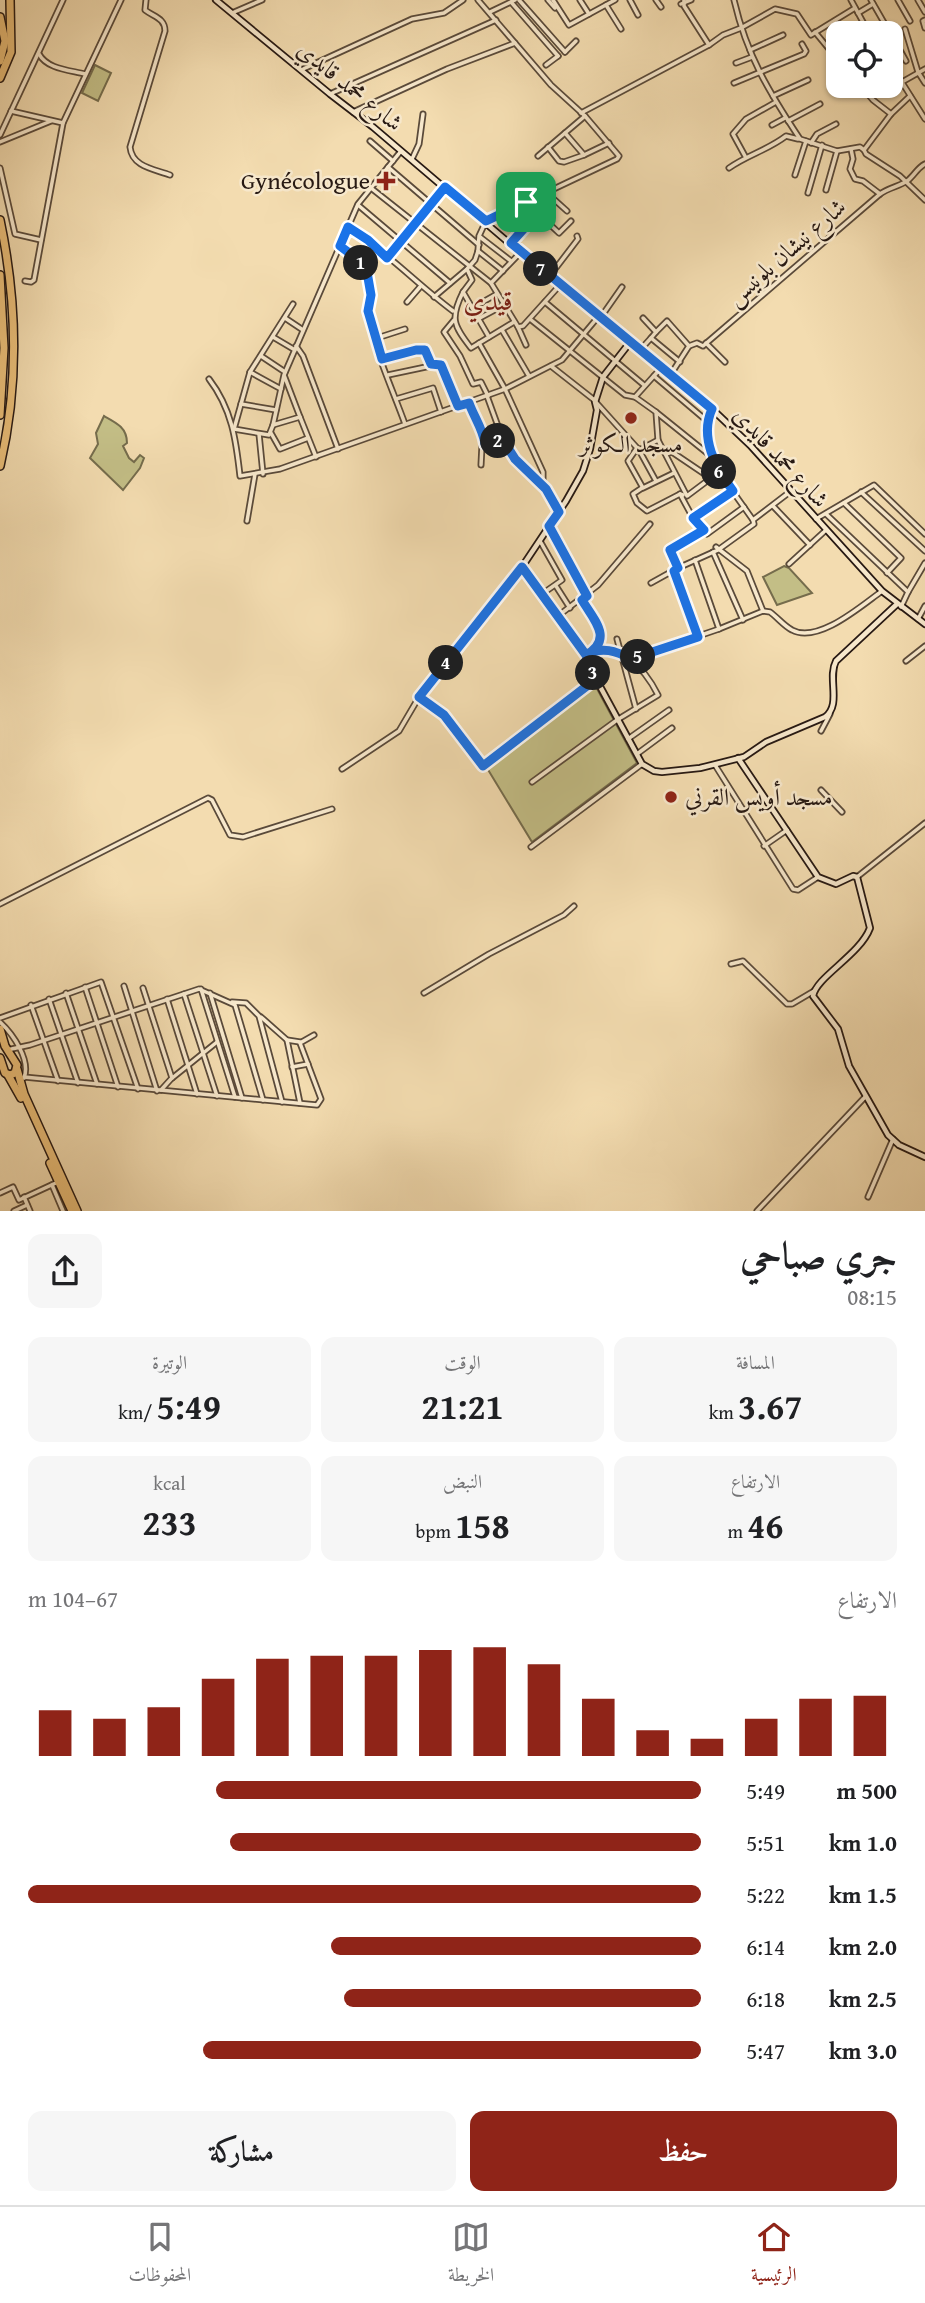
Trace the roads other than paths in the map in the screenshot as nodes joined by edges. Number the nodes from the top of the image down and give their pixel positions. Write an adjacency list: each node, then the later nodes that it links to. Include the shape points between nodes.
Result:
1 (10, 0): 63 (highway, via 12,52)
2 (63, 0): 49 (street)
3 (121, 0): 62 (street)
4 (146, 0): 110 (street, via 145,10 159,18 165,31 130,153 141,165)
5 (216, 0): 27 (main road, شارع محمد قايدي)
6 (262, 0): 27 (street)
7 (463, 0): 59 (street, via 444,13 419,16 386,29)
8 (478, 0): 25 (street)
9 (550, 0): 23 (street); 29 (street, via 569,25)
10 (580, 0): 29 (street)
11 (615, 0): 21 (street)
12 (630, 0): 30 (street)
13 (656, 0): 22 (street)
14 (734, 0): 37 (street)
15 (851, 0): 24 (street)
16 (898, 0): 36 (street)
17 (918, 0): 26 (street)
18 (515, 1): 25 (street); 50 (street); 51 (street)
19 (685, 2): 46 (street)
20 (872, 2): 28 (street); 35 (street)
21 (606, 3): 29 (street); 39 (street)
22 (661, 7)
23 (555, 8)
24 (855, 8): 28 (street); 41 (street)
25 (490, 12): 32 (street)
26 (925, 12)
27 (232, 13): 59 (main road, شارع محمد قايدي)
28 (858, 13): 34 (street)
29 (589, 14)
30 (638, 15)
31 (0, 17): 54 (highway, via 5,41)
32 (496, 20): 44 (street); 71 (street)
33 (925, 20): 38 (street)
34 (862, 21)
35 (883, 21)
36 (910, 21)
37 (741, 28): 41 (street, via 775,9 797,15 811,35); 46 (street); 48 (street)
38 (925, 28)
39 (621, 29)
40 (905, 29): 60 (street)
41 (815, 32): 47 (street)
42 (783, 35): 48 (street)
43 (576, 41): 50 (street)
44 (516, 43): 78 (street); 80 (street)
45 (802, 44): 61 (street, via 804,54)
46 (709, 45): 80 (street)
47 (826, 45)
48 (750, 50): 53 (street)
49 (38, 52): 62 (street, via 50,65); 77 (street)
50 (565, 52): 51 (street)
51 (558, 56): 57 (street)
52 (903, 56): 55 (street)
53 (752, 58): 56 (street); 61 (street)
54 (0, 61)
55 (906, 61)
56 (736, 63)
57 (546, 65)
58 (925, 69): 60 (street)
59 (301, 70): 71 (main road, شارع محمد قايدي)
60 (918, 72): 65 (street); 67 (street)
61 (759, 73): 66 (street); 69 (street)
62 (85, 74): 85 (street)
63 (0, 78)
64 (808, 80): 72 (street)
65 (903, 81)
66 (734, 83)
67 (925, 83)
68 (903, 84): 73 (street)
69 (767, 87): 70 (street); 72 (street)
70 (760, 90)
71 (330, 94): 78 (main road, شارع محمد قايدي)
72 (773, 96): 75 (street)
73 (910, 96): 81 (street); 83 (street)
74 (871, 98): 81 (street)
75 (776, 102): 82 (street); 103 (street, via 746,119 733,134)
76 (820, 104): 82 (street)
77 (11, 111): 84 (street); 89 (street)
78 (353, 112): 99 (main road, شارع محمد قايدي)
79 (423, 114): 104 (street)
80 (583, 114): 88 (street); 94 (street)
81 (891, 114): 98 (street)
82 (786, 119): 87 (street); 90 (street)
83 (925, 119)
84 (51, 121): 85 (street); 92 (street)
85 (63, 123): 134 (street)
86 (836, 124): 93 (street)
87 (772, 125)
88 (565, 133): 96 (street); 101 (street)
89 (0, 135)
90 (800, 139): 93 (street); 103 (street, via 786,136)
91 (370, 141): 105 (street)
92 (0, 142)
93 (809, 142): 95 (street); 111 (street)
94 (609, 143): 101 (street); 116 (street, via 617,159)
95 (822, 145): 100 (street); 117 (street)
96 (548, 147): 101 (street, via 559,161); 102 (street)
97 (851, 149): 98 (street, via 860,146); 100 (street); 118 (street, via 850,169 855,179)
98 (864, 150): 112 (street)
99 (401, 151): 104 (main road, شارع محمد قايدي); 105 (street)
100 (837, 151): 115 (street)
101 (584, 155)
102 (538, 156)
103 (745, 156): 109 (street)
104 (412, 159): 113 (main road, شارع محمد قايدي)
105 (393, 161): 107 (street)
106 (925, 164): 112 (street, شارع نيشان بلونيس)
107 (388, 167): 114 (street); 122 (street)
108 (0, 168): 134 (street, via 15,234)
109 (729, 168)
110 (170, 175)
111 (794, 175)
112 (906, 181): 118 (street, شارع نيشان بلونيس); 119 (street)
113 (445, 187): 122 (street); 127 (main road, شارع محمد قايدي)
114 (371, 188): 121 (street); 129 (street)
115 (826, 190)
116 (547, 193): 120 (street); 124 (street)
117 (808, 193)
118 (880, 194): 180 (street, شارع نيشان بلونيس)
119 (925, 200)
120 (526, 202): 123 (street); 125 (street)
121 (358, 204): 130 (street); 135 (street)
122 (430, 206): 129 (street); 138 (street)
123 (508, 211): 127 (street); 131 (street)
124 (566, 211)
125 (538, 213): 128 (street, via 559,233); 131 (street)
126 (0, 220): 237 (highway, via 14,362)
127 (486, 221): 132 (street); 136 (main road, شارع محمد قايدي)
128 (572, 221)
129 (416, 223): 135 (street); 142 (street)
130 (348, 227): 137 (street); 140 (street)
131 (526, 227): 136 (street)
132 (479, 236): 138 (street); 141 (street)
133 (576, 236): 145 (street)
134 (41, 240): 146 (street, via 34,280)
135 (401, 242): 140 (street); 147 (street)
136 (511, 243): 139 (main road, شارع محمد قايدي)
137 (340, 246): 170 (street); 177 (street, via 367,272)
138 (478, 248): 142 (street); 143 (street)
139 (521, 251): 141 (street); 145 (main road, شارع محمد قايدي)
140 (387, 258): 150 (street)
141 (511, 261): 143 (street)
142 (468, 268): 147 (street); 148 (street); 152 (street, via 472,280)
143 (503, 271): 148 (street)
144 (0, 275): 217 (highway, via 4,348)
145 (549, 276): 149 (main road, شارع محمد قايدي)
146 (25, 281)
147 (450, 283): 154 (street)
148 (491, 283): 153 (street)
149 (560, 285): 156 (street); 161 (main road, شارع محمد قايدي)
150 (420, 287): 154 (street); 155 (street)
151 (622, 287): 161 (street)
152 (463, 292): 159 (street); 160 (street)
153 (498, 294): 158 (street); 159 (street)
154 (434, 297): 160 (street)
155 (407, 302)
156 (545, 302): 163 (street); 173 (street)
157 (293, 304): 162 (street)
158 (504, 305): 165 (street); 167 (street)
159 (472, 309): 165 (street)
160 (453, 311): 166 (street)
161 (600, 316): 173 (street); 178 (main road, شارع محمد قايدي)
162 (285, 318): 170 (street); 174 (street)
163 (530, 318): 168 (street); 185 (street)
164 (643, 318): 172 (street)
165 (478, 319): 175 (street)
166 (454, 320): 179 (street, via 469,347); 206 (street, via 443,331 473,384 481,382)
167 (514, 322): 168 (street); 171 (street)
168 (518, 327): 181 (street)
169 (405, 329): 177 (street)
170 (303, 330): 183 (street)
171 (502, 330): 175 (street); 198 (street)
172 (656, 332): 176 (street); 182 (street, via 667,321)
173 (584, 335): 185 (street); 188 (street)
174 (273, 337): 183 (street); 186 (street)
175 (489, 337): 179 (street)
176 (651, 338): 184 (street); 189 (street)
177 (374, 339): 187 (street)
178 (631, 341): 184 (main road, شارع محمد قايدي); 188 (main road)
179 (480, 343): 204 (street)
180 (706, 343): 182 (street, شارع نيشان بلونيس); 190 (street)
181 (526, 345)
182 (690, 346): 189 (street)
183 (295, 348): 195 (street); 231 (street, via 303,356)
184 (641, 349): 193 (main road, شارع محمد قايدي)
185 (570, 352): 192 (street); 200 (street)
186 (261, 356): 194 (street); 195 (street)
187 (382, 359): 191 (street, via 423,349); 197 (street)
188 (615, 361): 200 (main road); 203 (street)
189 (680, 362): 196 (street)
190 (725, 362)
191 (431, 364): 197 (street); 212 (street, via 441,365)
192 (551, 366): 198 (street); 209 (street)
193 (662, 367): 196 (main road, شارع محمد قايدي); 199 (street)
194 (250, 372): 205 (street); 211 (street)
195 (284, 373): 202 (street); 205 (street)
196 (671, 374): 213 (main road, شارع محمد قايدي)
197 (388, 375): 208 (street)
198 (529, 376): 204 (street)
199 (654, 376): 203 (street); 221 (street)
200 (603, 377): 207 (street, via 625,395); 209 (main road)
201 (209, 379): 218 (street, via 222,395)
202 (287, 384): 205 (street); 219 (street)
203 (645, 385): 207 (street)
204 (505, 388): 206 (street); 244 (street, via 543,472)
205 (280, 390): 214 (street)
206 (488, 396): 210 (street); 228 (street)
207 (635, 397): 216 (street)
208 (396, 399): 215 (street, via 433,388); 222 (street)
209 (595, 402): 232 (street); 254 (main road, via 587,460)
210 (469, 403): 212 (street); 230 (street)
211 (241, 404): 214 (street); 220 (street)
212 (458, 406): 215 (street)
213 (712, 409): 221 (street); 247 (main road, شارع محمد قايدي)
214 (276, 410): 223 (street)
215 (441, 412): 222 (street)
216 (656, 412): 229 (street); 235 (street)
217 (0, 415)
218 (230, 417): 220 (street); 224 (street)
219 (300, 417): 223 (street); 227 (street)
220 (237, 419): 224 (street)
221 (707, 421): 235 (street)
222 (405, 424): 231 (street)
223 (273, 425): 225 (street)
224 (234, 429): 226 (street); 240 (street, via 240,476)
225 (270, 431): 226 (street, via 269,435); 227 (street, via 280,449)
226 (259, 433): 241 (street)
227 (308, 438): 234 (street)
228 (503, 440): 230 (street); 244 (street, via 515,459)
229 (658, 440): 232 (street); 233 (street)
230 (485, 444): 236 (street)
231 (338, 449): 234 (street)
232 (638, 449): 243 (street); 245 (street, via 628,461)
233 (666, 454): 239 (street); 242 (street, via 672,452)
234 (316, 457): 241 (street)
235 (712, 457): 238 (street)
236 (481, 465)
237 (0, 466)
238 (719, 472): 242 (street); 246 (street)
239 (674, 473): 243 (street); 250 (street)
240 (255, 474): 241 (street); 259 (street)
241 (263, 474)
242 (712, 479): 250 (street)
243 (656, 481): 245 (street)
244 (542, 484): 254 (street)
245 (643, 488): 249 (street, via 633,494 647,511)
246 (733, 491): 253 (street); 256 (street)
247 (791, 491): 252 (street); 257 (main road, شارع محمد قايدي)
248 (861, 492): 251 (street); 264 (street, via 874,485); 268 (street)
249 (680, 494): 250 (street); 256 (street)
250 (687, 496)
251 (844, 503): 255 (street); 274 (street, via 901,558)
252 (773, 506): 258 (street); 266 (street)
253 (744, 508): 258 (street); 262 (street, via 707,534)
254 (559, 512): 261 (main road)
255 (825, 514): 257 (street); 274 (street)
256 (693, 518): 262 (street)
257 (816, 519): 263 (main road, شارع محمد قايدي)
258 (753, 520): 267 (street, via 754,524)
259 (247, 521)
260 (650, 524): 280 (street)
261 (549, 526): 265 (main road); 280 (street)
262 (704, 530): 273 (street, via 670,550)
263 (826, 530): 266 (street); 277 (main road, شارع محمد قايدي)
264 (925, 534)
265 (540, 541): 272 (main road); 276 (street, via 562,579)
266 (810, 545): 271 (street)
267 (716, 550): 269 (street); 285 (street, via 747,570); 288 (street)
268 (925, 551)
269 (695, 560): 273 (street); 290 (street)
270 (925, 563): 278 (street)
271 (789, 564)
272 (522, 567): 279 (main road); 300 (street)
273 (676, 570): 275 (street); 291 (street)
274 (887, 573): 278 (street)
275 (652, 583)
276 (555, 586): 279 (street); 284 (street)
277 (882, 592): 282 (main road, شارع محمد قايدي); 285 (street, via 834,624 811,633 791,630)
278 (908, 592): 282 (street)
279 (542, 594): 286 (main road)
280 (587, 596): 281 (street)
281 (582, 600): 284 (street); 294 (street, via 600,630)
282 (899, 606): 287 (main road, شارع محمد قايدي); 303 (main road, via 836,661)
283 (925, 607): 287 (street)
284 (569, 608): 286 (street)
285 (763, 611): 288 (street)
286 (558, 616): 296 (main road)
287 (918, 619): 289 (main road, شارع محمد قايدي)
288 (743, 620): 290 (street)
289 (925, 624)
290 (719, 629): 291 (street)
291 (698, 637): 297 (street)
292 (617, 639): 295 (street)
293 (925, 646): 298 (street)
294 (595, 650): 295 (street); 296 (street)
295 (621, 653): 297 (street); 301 (street)
296 (586, 655): 299 (main road)
297 (631, 659): 301 (street, via 658,695)
298 (906, 661)
299 (596, 679): 300 (street, via 483,766 444,715); 304 (main road)
300 (419, 697): 312 (street, via 399,731)
301 (636, 709): 304 (street)
302 (669, 710): 307 (street)
303 (830, 714): 306 (street); 309 (main road)
304 (617, 720): 307 (main road); 313 (street)
305 (672, 728): 308 (street)
306 (821, 730)
307 (628, 739): 308 (main road)
308 (636, 754): 310 (main road)
309 (738, 758): 311 (main road); 318 (main road)
310 (642, 764): 311 (main road, via 662,772); 320 (street)
311 (715, 765): 319 (street)
312 (342, 769)
313 (532, 782)
314 (821, 790): 316 (street)
315 (332, 810): 323 (street, via 243,837 230,835 208,798)
316 (842, 813)
317 (925, 823): 322 (street)
318 (787, 830): 319 (street); 321 (main road)
319 (764, 846): 321 (street, via 794,890)
320 (531, 847)
321 (818, 877): 322 (main road, via 836,884)
322 (857, 877): 330 (main road, via 869,919 868,934)
323 (0, 904)
324 (574, 906): 333 (street)
325 (731, 964): 330 (street, via 743,961 787,1004)
326 (124, 986): 340 (street)
327 (85, 987): 331 (street); 341 (street, via 101,982); 344 (street)
328 (143, 988): 339 (street)
329 (201, 989): 332 (street); 334 (street); 351 (street)
330 (814, 991): 372 (main road, via 815,1001 838,1029 849,1066)
331 (66, 993): 335 (street); 345 (street)
332 (210, 993): 337 (street); 374 (street)
333 (424, 993)
334 (184, 994): 336 (street); 355 (street)
335 (49, 999): 338 (street); 347 (street)
336 (167, 999): 339 (street); 358 (street)
337 (230, 1001): 342 (street, via 246,1003); 375 (street, via 238,1013)
338 (32, 1005): 343 (street); 350 (street)
339 (149, 1005): 340 (street); 362 (street)
340 (131, 1011): 341 (street); 369 (street)
341 (114, 1016): 344 (street); 368 (street)
342 (259, 1016): 349 (street); 376 (street)
343 (0, 1020): 353 (street)
344 (96, 1022): 345 (street); 367 (street)
345 (78, 1028): 347 (street); 366 (street)
346 (0, 1029): 354 (highway)
347 (61, 1035): 350 (street); 365 (street)
348 (314, 1035): 352 (street)
349 (287, 1040): 352 (street); 359 (street)
350 (44, 1041): 353 (street); 364 (street)
351 (217, 1042): 355 (street); 373 (street)
352 (300, 1042): 357 (street)
353 (19, 1048): 354 (street); 363 (street, via 25,1064)
354 (7, 1050): 360 (highway)
355 (203, 1053): 358 (street); 371 (street)
356 (0, 1058): 361 (highway)
357 (308, 1064): 359 (street); 377 (street, via 321,1099 317,1105)
358 (188, 1065): 362 (street); 370 (street)
359 (292, 1067): 377 (street)
360 (18, 1069): 361 (highway); 363 (highway)
361 (5, 1074): 380 (highway, via 14,1084)
362 (172, 1077): 369 (street)
363 (22, 1079): 364 (street); 389 (highway)
364 (58, 1081): 365 (street)
365 (78, 1083): 366 (street)
366 (97, 1085): 367 (street)
367 (118, 1087): 368 (street)
368 (138, 1089): 369 (street)
369 (159, 1091): 370 (street)
370 (197, 1094): 371 (street)
371 (217, 1096): 373 (street)
372 (866, 1096): 378 (main road); 390 (street)
373 (235, 1098): 374 (street)
374 (242, 1098): 375 (street)
375 (263, 1100): 376 (street)
376 (282, 1102): 377 (street)
377 (300, 1104)
378 (893, 1139): 379 (main road); 383 (street)
379 (925, 1157)
380 (55, 1183): 382 (street); 387 (street); 388 (highway)
381 (0, 1193): 382 (street, via 13,1187 19,1199)
382 (24, 1197): 384 (street)
383 (868, 1197)
384 (27, 1205): 385 (street); 386 (street)
385 (14, 1211)
386 (30, 1211)
387 (63, 1211)
388 (72, 1211)
389 (78, 1211)
390 (757, 1211)

